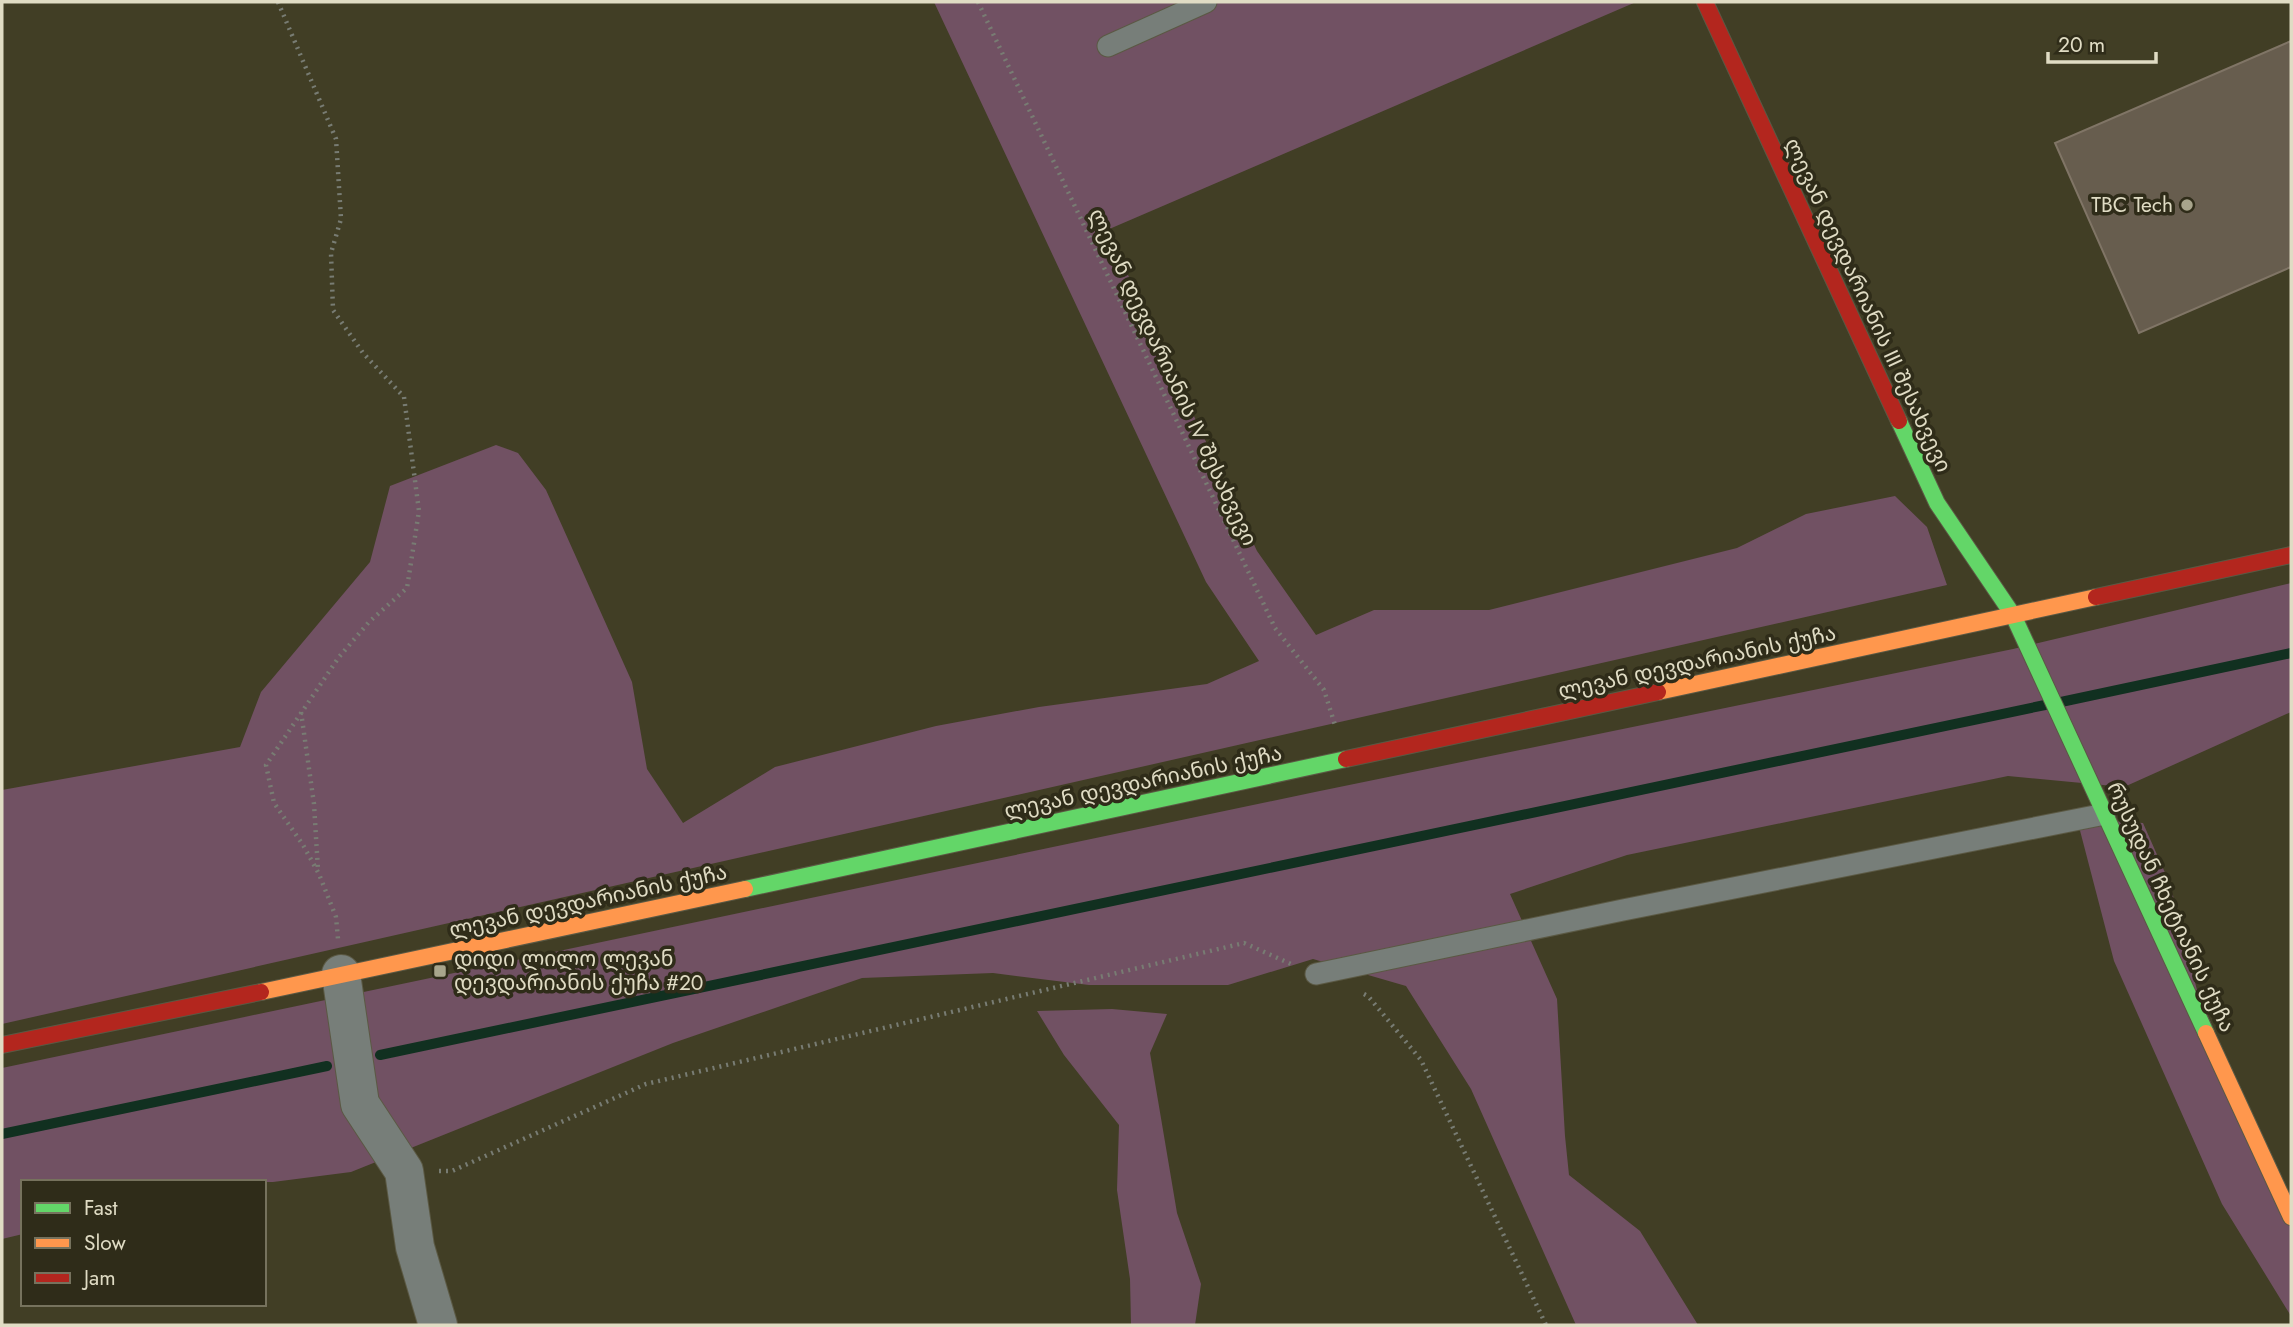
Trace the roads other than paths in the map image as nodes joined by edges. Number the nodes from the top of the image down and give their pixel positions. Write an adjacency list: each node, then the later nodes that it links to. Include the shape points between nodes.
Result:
1 (1206, 2): 3 (lane)
2 (1705, 2): 5 (main road, ლევან დევდარიანის III შესახვევი, via 1937,503)
3 (1108, 46)
4 (2291, 555): 5 (main road, ლევან დევდარიანის ქუჩა)
5 (2013, 615): 6 (main road, რუსუდან ჩხეტიანის ქუჩა); 7 (main road, ლევან დევდარიანის ქუჩა)
6 (2105, 814): 8 (lane); 10 (main road, რუსუდან ჩხეტიანის ქუჩა)
7 (341, 974): 9 (main road, ლევან დევდარიანის ქუჩა); 11 (street, via 360,1104 404,1171 415,1247)
8 (1315, 974)
9 (2, 1045)
10 (2291, 1217)
11 (438, 1325)

